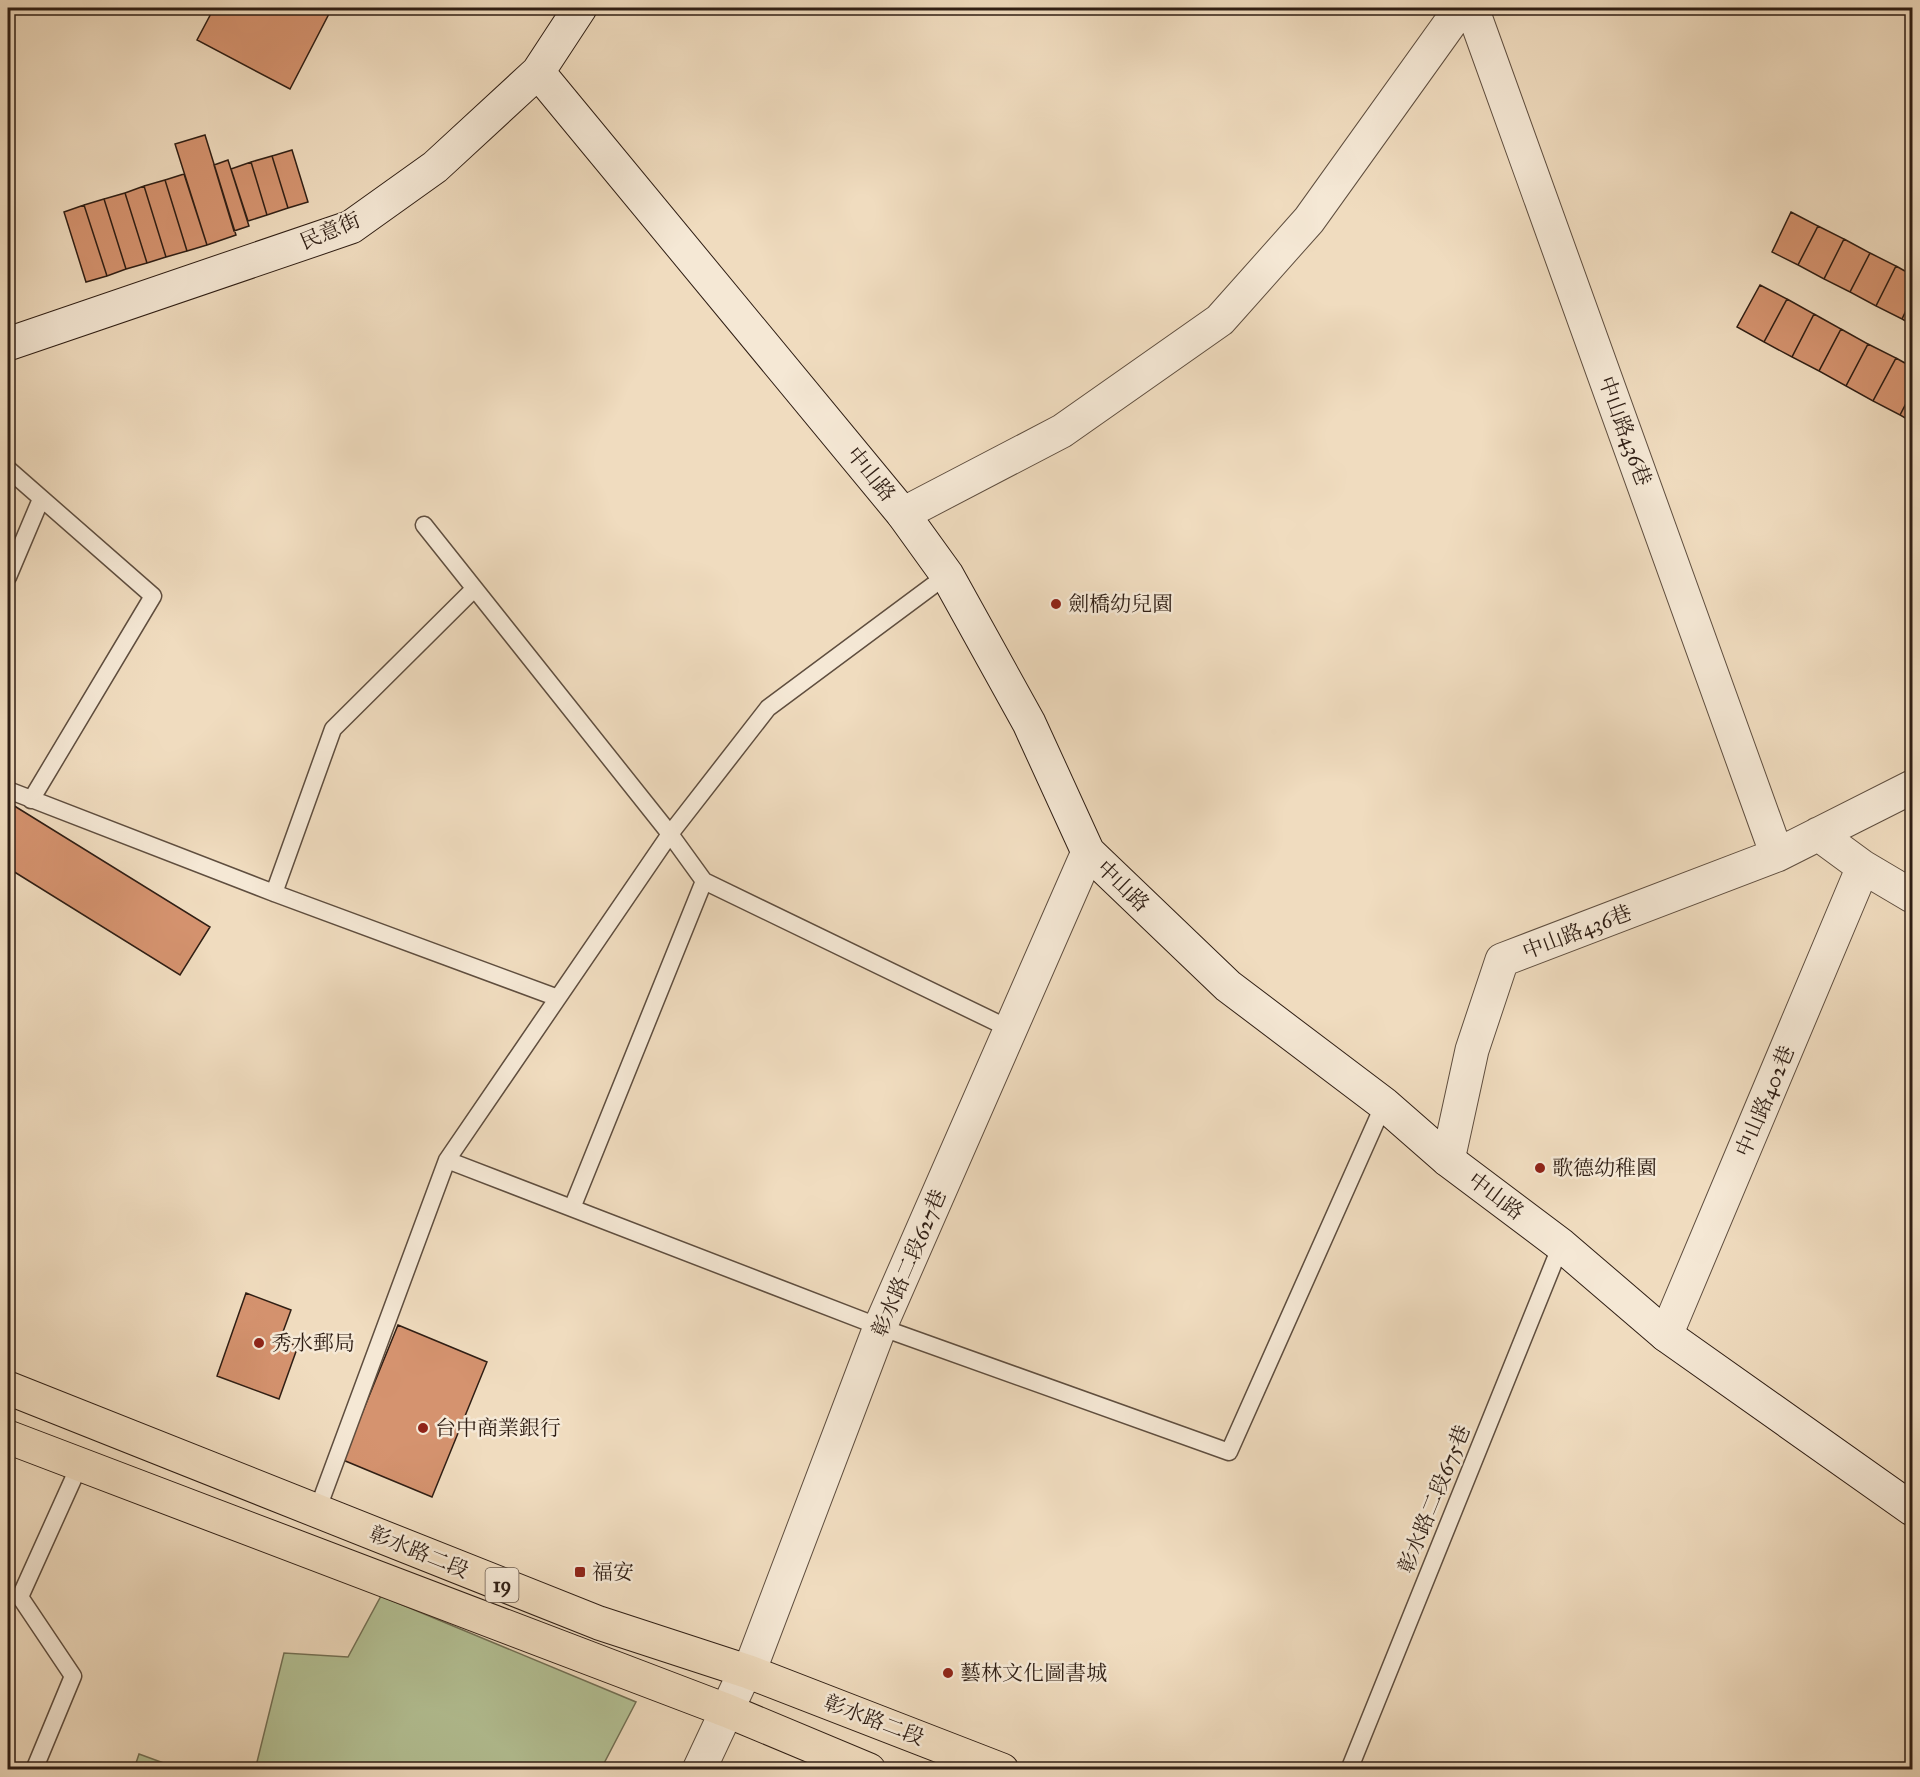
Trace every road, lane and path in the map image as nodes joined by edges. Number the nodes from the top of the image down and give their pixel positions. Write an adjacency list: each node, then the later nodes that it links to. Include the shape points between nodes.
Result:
1 (580, 8): 4 (street, 民意街)
2 (1461, 8): 8 (street, via 1309,220 1220,320 1062,431)
3 (1472, 8): 19 (street, 中山路436巷)
4 (538, 72): 5 (street, 民意街, via 435,167 351,227); 8 (street, 中山路)
5 (8, 344)
6 (8, 470): 7 (lane)
7 (41, 499): 11 (lane); 15 (lane, via 153,596)
8 (903, 514): 10 (street, 中山路)
9 (424, 525): 12 (lane)
10 (946, 575): 16 (lane, via 768,708); 18 (street, 中山路, via 1029,723)
11 (8, 577)
12 (474, 589): 16 (lane); 22 (lane, via 333,729)
13 (1912, 787): 17 (street, 中山路436巷)
14 (8, 790): 15 (lane)
15 (31, 800): 22 (lane)
16 (670, 834): 21 (lane); 24 (lane)
17 (1818, 834): 19 (street, 中山路436巷); 20 (street)
18 (1088, 852): 25 (street, 彰水路二段627巷); 26 (street, 中山路, via 1228,986)
19 (1777, 855): 28 (street, 中山路436巷, via 1502,960 1472,1050)
20 (1863, 867): 23 (street); 32 (street, 中山路402巷)
21 (704, 881): 25 (lane); 29 (lane)
22 (274, 893): 24 (lane)
23 (1912, 896)
24 (558, 998): 27 (lane)
25 (1010, 1029): 31 (street, 彰水路二段627巷)
26 (1384, 1104): 28 (street, 中山路); 31 (lane, via 1229,1452)
27 (447, 1160): 29 (lane); 37 (lane)
28 (1448, 1160): 30 (street, 中山路)
29 (572, 1208): 31 (lane)
30 (1561, 1245): 32 (street, 中山路); 44 (lane, 彰水路二段675巷)
31 (880, 1327): 38 (street, 彰水路二段627巷)
32 (1666, 1335): 36 (street, 中山路)
33 (8, 1388): 37 (main road, 彰水路二段 / 19)
34 (8, 1437): 35 (main road, 彰水路二段 / 19)
35 (80, 1464): 39 (main road, 彰水路二段 / 19); 40 (lane, via 20,1597 73,1676)
36 (1912, 1509)
37 (317, 1511): 38 (main road, 彰水路二段 / 19, via 599,1623)
38 (746, 1675): 39 (street, 彰水路二段627巷); 43 (main road, 彰水路二段 / 19)
39 (728, 1711): 41 (street, 彰水路二段627巷); 42 (main road, 彰水路二段 / 19)
40 (33, 1770)
41 (699, 1770)
42 (869, 1770)
43 (1002, 1770)
44 (1349, 1770)

